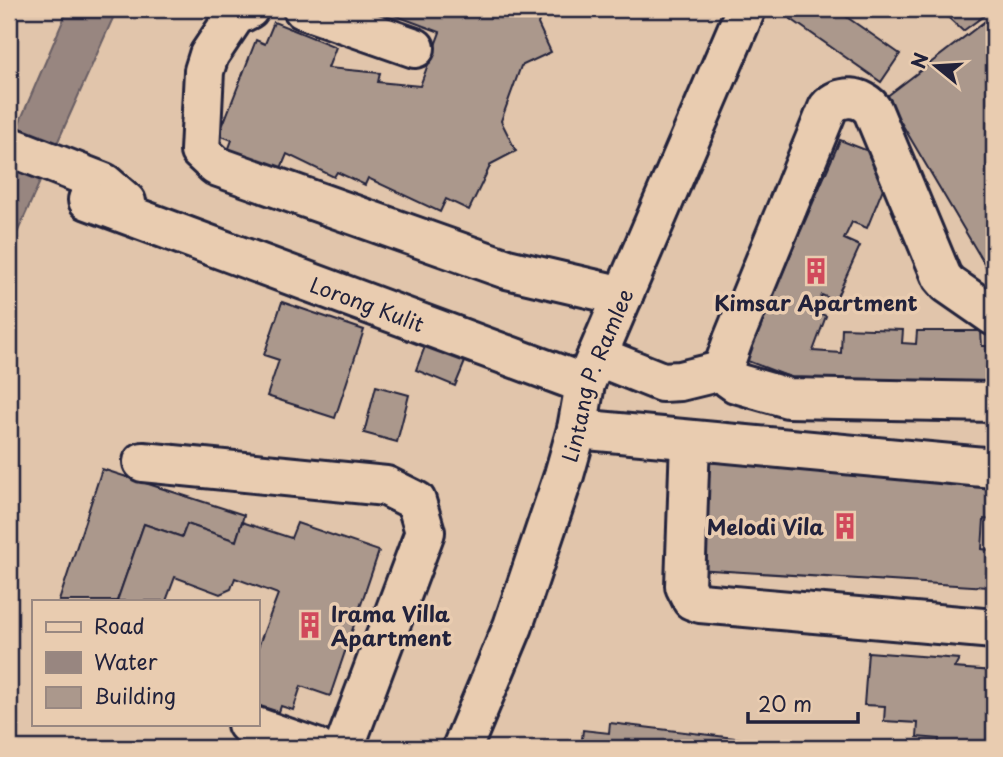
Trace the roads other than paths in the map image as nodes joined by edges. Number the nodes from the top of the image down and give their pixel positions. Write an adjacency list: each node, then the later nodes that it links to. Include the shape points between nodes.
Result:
1 (249, 9): 6 (street, via 235,16 209,55 204,71 200,151 216,166 507,269)
2 (303, 9): 4 (street)
3 (746, 9): 6 (street, Lintang P. Ramlee)
4 (415, 48)
5 (9, 146): 8 (street, Lorong Kulit, via 150,222)
6 (622, 296): 8 (street, Lintang P. Ramlee)
7 (994, 316): 9 (street, via 942,277 873,111 865,103 843,97 828,108 729,350)
8 (591, 370): 9 (street, Lorong Kulit, via 662,382); 11 (street, Lintang P. Ramlee)
9 (725, 370): 10 (street, via 736,383 788,398)
10 (994, 402)
11 (577, 429): 12 (street); 19 (street, Lintang P. Ramlee, via 513,626)
12 (690, 440): 14 (street); 15 (street, via 685,586 692,600)
13 (143, 462): 18 (street, via 386,486 416,501 425,532)
14 (994, 468)
15 (994, 629)
16 (253, 726): 17 (street)
17 (316, 748)
18 (344, 748)
19 (462, 748)

